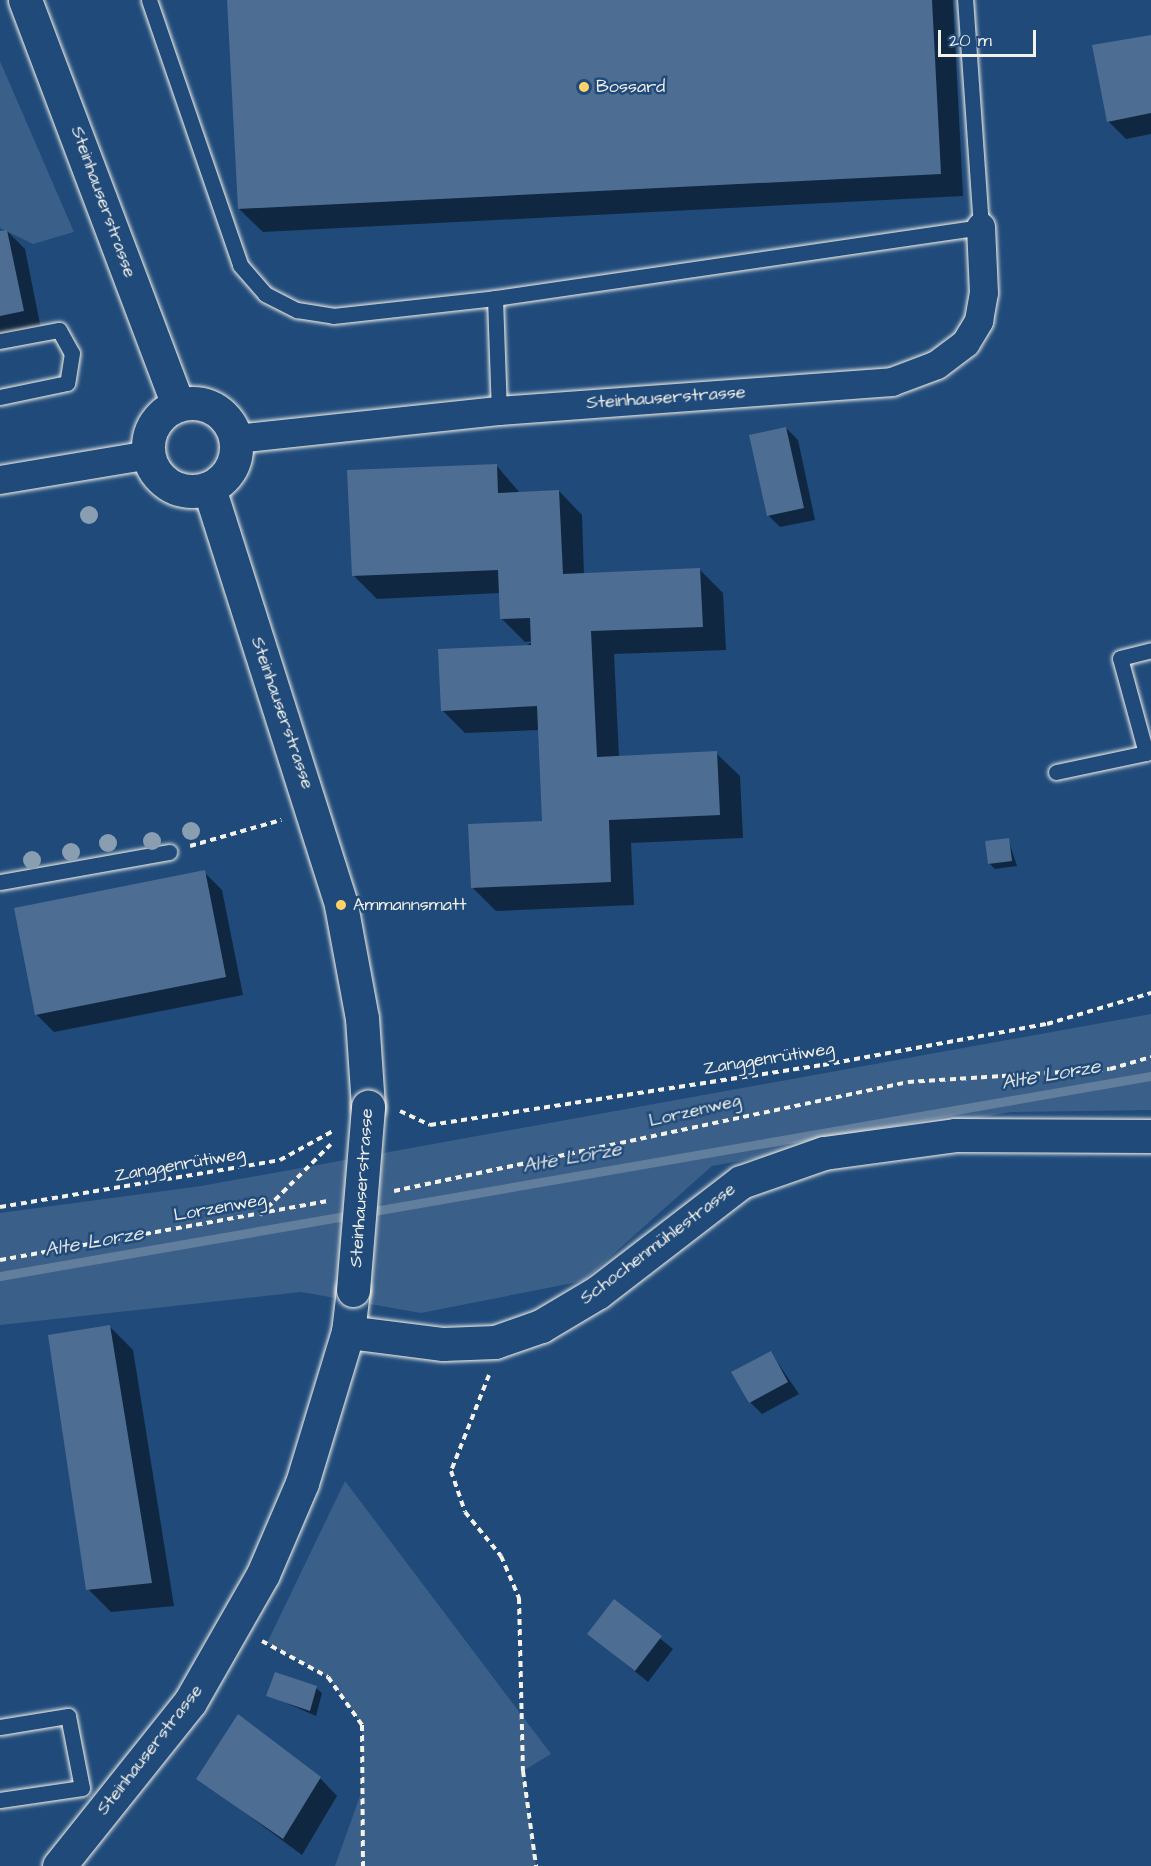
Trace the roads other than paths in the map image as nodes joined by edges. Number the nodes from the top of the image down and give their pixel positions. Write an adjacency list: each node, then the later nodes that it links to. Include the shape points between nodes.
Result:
1 (25, 0): 8 (street, Steinhauserstrasse)
2 (149, 0): 5 (lane, via 240,265 265,294 297,310 333,316)
3 (965, 0): 4 (lane)
4 (981, 227): 5 (lane); 9 (street, Steinhauserstrasse, via 984,293 979,321 966,343 937,365 892,382)
5 (495, 298): 9 (lane)
6 (0, 341): 7 (lane, via 59,330 72,354 67,383)
7 (0, 397)
8 (178, 405): 10 (street, via 215,409); 11 (street, via 154,424)
9 (499, 411): 10 (street, Steinhauserstrasse)
10 (236, 440): 13 (street, via 231,468)
11 (149, 455): 12 (street); 13 (street, via 167,484 183,491)
12 (0, 480)
13 (209, 488): 19 (street, Steinhauserstrasse, bridge, via 308,788 355,967 366,1111)
14 (1151, 650): 15 (lane, via 1120,658 1146,753)
15 (1056, 772)
16 (169, 852): 17 (lane)
17 (0, 882)
18 (1151, 1136): 19 (street, Schochenmühlestrasse, via 955,1135 824,1153 741,1182 598,1293 541,1326 495,1342 443,1344)
19 (348, 1332): 22 (street, Steinhauserstrasse, via 288,1519 233,1632 190,1702)
20 (0, 1727): 21 (lane, via 68,1716 82,1788)
21 (0, 1800)
22 (59, 1866)

